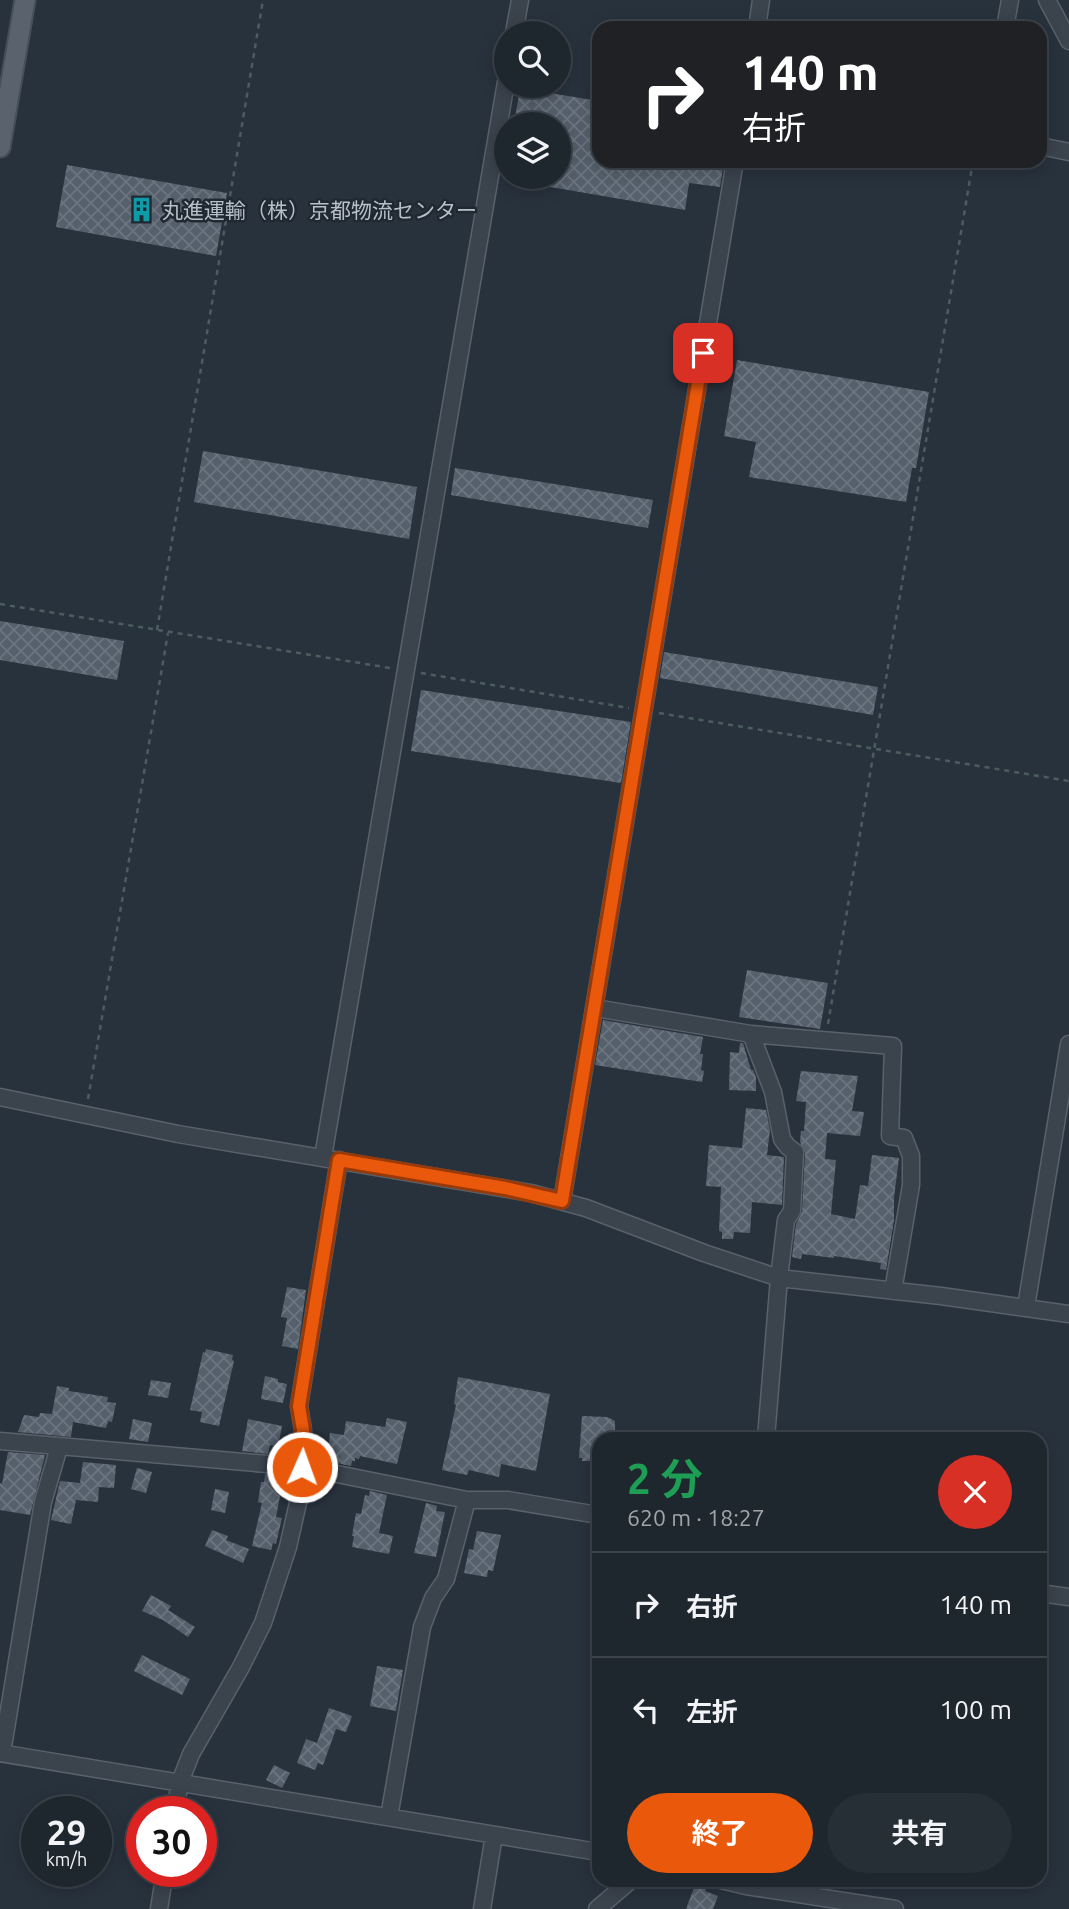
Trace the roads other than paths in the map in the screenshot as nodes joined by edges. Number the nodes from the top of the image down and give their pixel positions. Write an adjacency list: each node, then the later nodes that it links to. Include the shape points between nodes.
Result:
1 (25, 0): 11 (main road)
2 (520, 0): 6 (street)
3 (761, 0): 7 (street)
4 (1010, 0): 8 (street)
5 (1047, 0): 9 (street)
6 (516, 21)
7 (758, 21)
8 (1006, 21)
9 (1069, 41)
10 (503, 98): 19 (street)
11 (0, 147)
12 (1047, 147): 13 (street)
13 (1069, 152)
14 (734, 168): 15 (street)
15 (595, 1008): 16 (street); 20 (street)
16 (751, 1034): 21 (street, via 774,1092 782,1139 795,1152 792,1211 786,1220); 22 (street, via 893,1046 890,1136 904,1138 911,1156 911,1185)
17 (1069, 1044): 23 (street)
18 (0, 1097): 19 (street)
19 (331, 1159): 20 (street); 28 (street, via 299,1406)
20 (562, 1201): 21 (street)
21 (779, 1278): 22 (street); 25 (street)
22 (893, 1291): 23 (street)
23 (1026, 1307): 24 (street)
24 (1069, 1314)
25 (766, 1432)
26 (0, 1441): 27 (street)
27 (60, 1447): 28 (street); 33 (street, via 43,1502)
28 (302, 1467): 29 (street); 34 (street, via 304,1476 288,1547 263,1623)
29 (467, 1500): 30 (street, via 508,1500); 36 (street, via 446,1579 422,1627)
30 (592, 1514)
31 (1047, 1594): 32 (street)
32 (1069, 1597)
33 (1, 1753): 34 (street)
34 (180, 1782): 35 (street); 36 (street)
35 (178, 1796)
36 (390, 1817): 37 (street)
37 (494, 1835): 38 (street); 43 (street)
38 (592, 1851)
39 (162, 1887): 42 (street)
40 (623, 1887): 44 (street)
41 (752, 1887): 45 (street)
42 (159, 1909)
43 (482, 1909)
44 (597, 1909)
45 (895, 1909)

